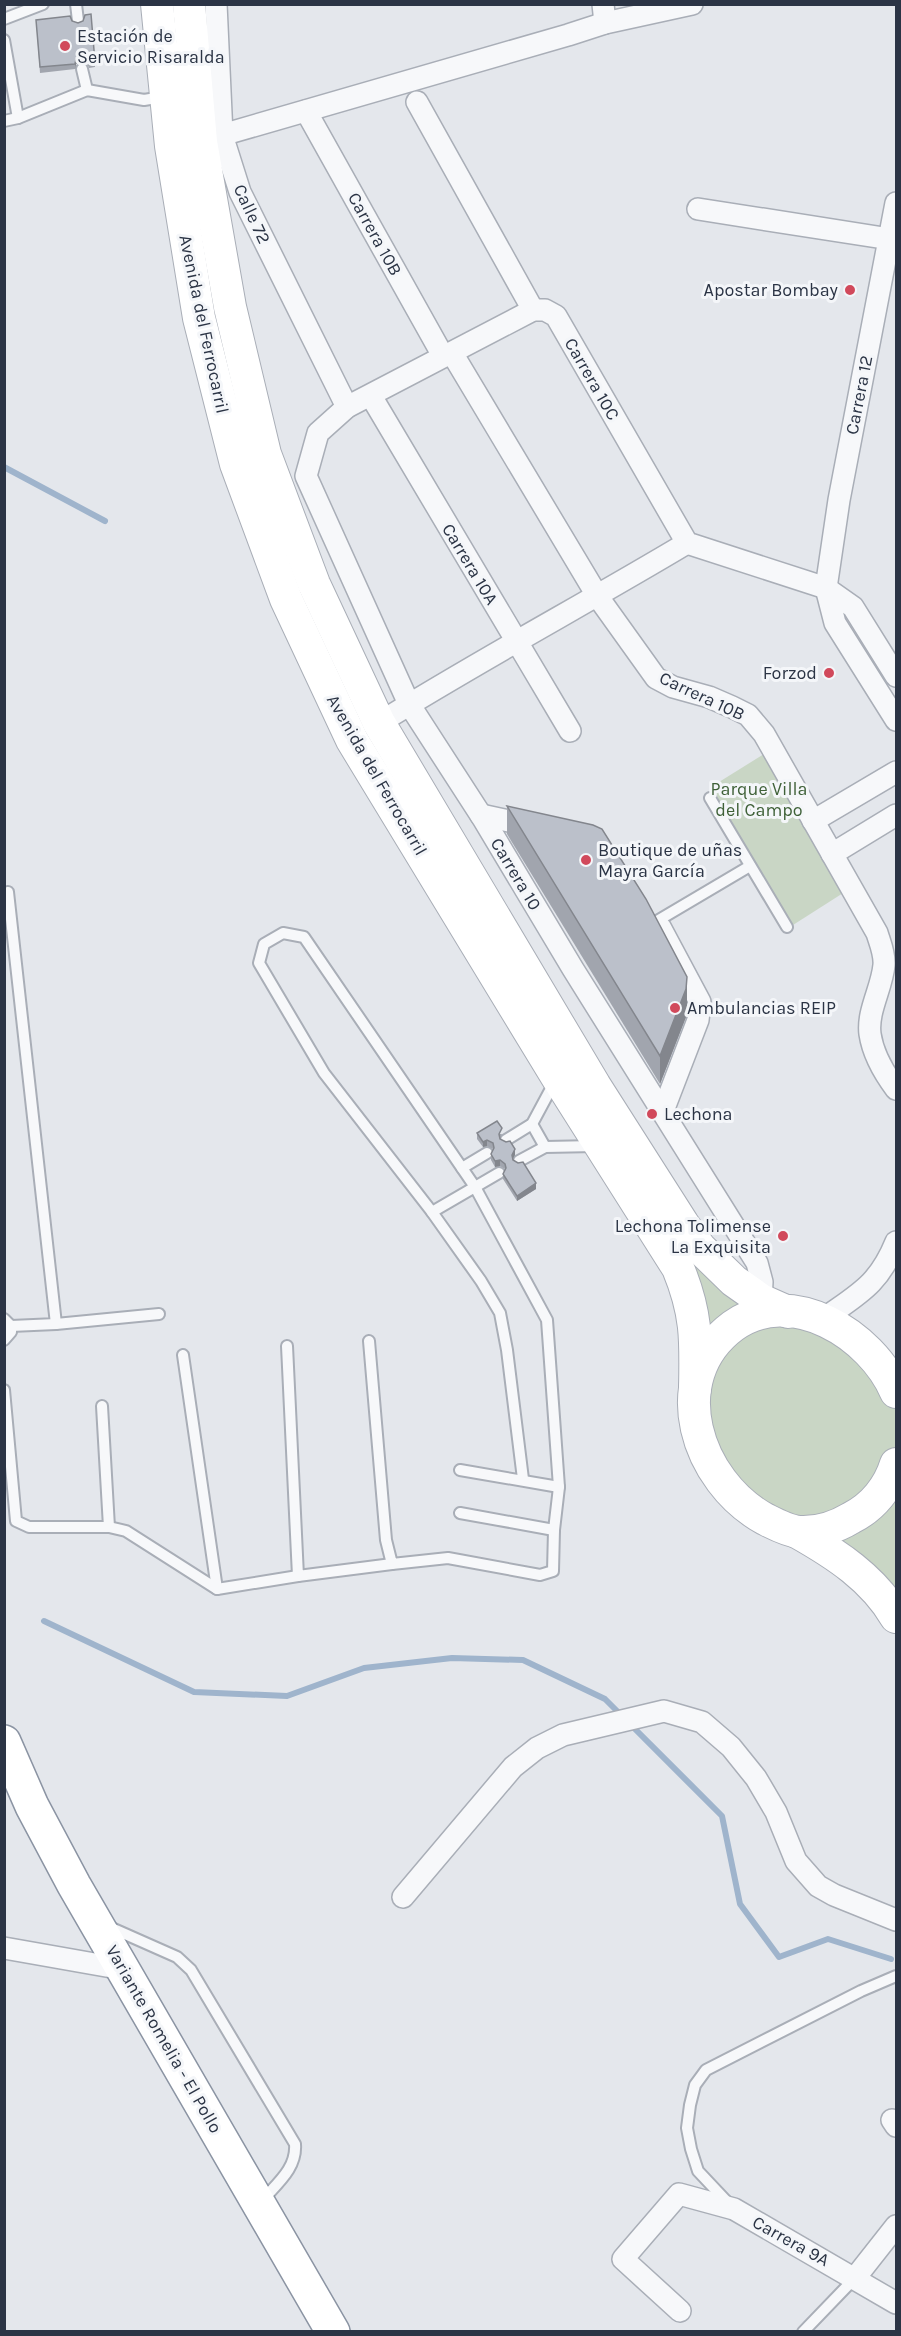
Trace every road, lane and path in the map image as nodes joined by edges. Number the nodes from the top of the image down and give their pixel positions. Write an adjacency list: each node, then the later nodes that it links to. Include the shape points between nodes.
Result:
1 (44, 4): 8 (lane)
2 (76, 4): 9 (lane)
3 (157, 4): 13 (main road, Avenida del Ferrocarril)
4 (189, 4): 34 (main road, Avenida del Ferrocarril, via 201,142 214,222 232,318 265,453 314,584)
5 (216, 4): 18 (street, Calle 72)
6 (692, 4): 7 (street)
7 (604, 14): 15 (street, via 568,35)
8 (4, 19)
9 (78, 21)
10 (4, 40): 16 (lane)
11 (82, 69): 12 (lane)
12 (87, 90): 13 (lane, via 144,100); 16 (lane)
13 (166, 96): 48 (main road, Avenida del Ferrocarril, via 199,318 236,464 286,599 352,740)
14 (417, 102): 23 (street)
15 (306, 111): 18 (street); 24 (street, Carrera 10B)
16 (18, 118): 17 (lane)
17 (4, 121)
18 (222, 135): 26 (street, Calle 72, via 240,192)
19 (897, 203): 21 (street, Carrera 12)
20 (698, 209): 21 (street)
21 (890, 239): 22 (street, Carrera 12)
22 (889, 281): 28 (street, Carrera 12, via 838,500)
23 (532, 310): 24 (street); 27 (street, Carrera 10C, via 555,315)
24 (448, 355): 25 (street); 29 (street, Carrera 10B)
25 (371, 396): 26 (street); 30 (street, Carrera 10A)
26 (347, 407): 32 (street, Carrera 10, via 318,433 306,476)
27 (687, 543): 28 (street); 29 (street)
28 (826, 588): 31 (street, via 853,606); 33 (street, Carrera 12, via 835,623)
29 (598, 597): 30 (street); 40 (street, Carrera 10B, via 656,678 748,715 764,734)
30 (516, 641): 32 (street); 35 (street, Carrera 10A)
31 (897, 676)
32 (409, 704): 34 (street); 38 (street, Carrera 10)
33 (897, 720)
34 (379, 723): 62 (main road, Avenida del Ferrocarril, via 595,1086 683,1224 716,1265)
35 (570, 731)
36 (897, 772): 40 (street)
37 (710, 798): 43 (lane)
38 (481, 815): 41 (street); 50 (street, Carrera 10)
39 (897, 815): 42 (street)
40 (813, 821): 42 (street, Carrera 10B)
41 (550, 830)
42 (832, 854): 49 (street, Carrera 10B, via 883,949 885,963 870,1032 874,1052)
43 (750, 866): 46 (lane); 47 (lane)
44 (8, 892): 66 (lane)
45 (645, 903): 46 (street)
46 (657, 921): 50 (street, via 700,1002 698,1020)
47 (787, 927)
48 (557, 1077): 51 (lane); 54 (main road, Avenida del Ferrocarril)
49 (897, 1089)
50 (663, 1111): 62 (street, Carrera 10, via 757,1263)
51 (532, 1124): 52 (lane); 53 (lane)
52 (506, 1140)
53 (545, 1146): 54 (lane); 56 (lane)
54 (602, 1146): 71 (main road, Avenida del Ferrocarril, via 661,1238 687,1291 696,1337)
55 (487, 1153): 57 (lane)
56 (519, 1161)
57 (462, 1168): 59 (lane); 60 (lane, via 304,937 283,933 264,944 259,963 324,1073)
58 (499, 1173): 59 (lane)
59 (475, 1187): 60 (lane); 78 (lane, via 548,1320)
60 (432, 1212): 77 (lane, via 500,1313)
61 (897, 1242): 64 (street, via 882,1272 868,1287)
62 (775, 1306): 64 (main road); 71 (main road, via 775,1311 749,1317 724,1333 704,1358)
63 (159, 1314): 66 (lane)
64 (822, 1320): 73 (main road, via 848,1333 871,1352)
65 (8, 1323): 66 (lane); 67 (lane, via 9,1336)
66 (56, 1324)
67 (4, 1340)
68 (369, 1341): 84 (lane, via 386,1540)
69 (288, 1346): 85 (lane)
70 (183, 1355): 86 (lane)
71 (694, 1389): 83 (main road, Avenida del Ferrocarril, via 699,1437 720,1480 754,1513)
72 (4, 1390): 81 (lane, via 16,1521 29,1527)
73 (897, 1392)
74 (102, 1406): 81 (lane)
75 (895, 1469): 79 (main road, via 893,1492); 83 (main road, via 877,1498 855,1516 827,1528)
76 (460, 1470): 77 (lane)
77 (523, 1479): 78 (lane)
78 (559, 1487): 82 (lane)
79 (897, 1507)
80 (460, 1513): 82 (lane)
81 (109, 1527): 86 (lane, via 126,1531)
82 (554, 1530): 84 (lane, via 554,1571 540,1575 448,1558)
83 (797, 1532): 87 (main road, via 838,1555 878,1592)
84 (392, 1564): 85 (lane)
85 (298, 1576): 86 (lane)
86 (217, 1589)
87 (897, 1617)
88 (4, 1742): 91 (highway, Variante Romelia - El Pollo, via 32,1806)
89 (403, 1897): 90 (street, via 513,1767 537,1748 563,1735 664,1711 702,1722 731,1747 776,1812 796,1861 818,1886)
90 (897, 1920)
91 (95, 1921): 93 (highway, Variante Romelia - El Pollo); 95 (lane, via 169,1953 191,1970 295,2144 292,2166)
92 (4, 1948): 93 (street)
93 (123, 1969): 95 (highway, Variante Romelia - El Pollo)
94 (897, 1976): 96 (lane, via 706,2070 695,2085 687,2127 691,2149 698,2171)
95 (258, 2204): 101 (highway, Variante Romelia - El Pollo)
96 (734, 2209): 98 (street, Carrera 9A); 100 (street, Carrera 9A, via 679,2194 623,2259)
97 (897, 2226): 98 (street)
98 (855, 2278): 99 (street, Carrera 9A); 102 (lane)
99 (897, 2303)
100 (680, 2311)
101 (333, 2331)
102 (803, 2331)

